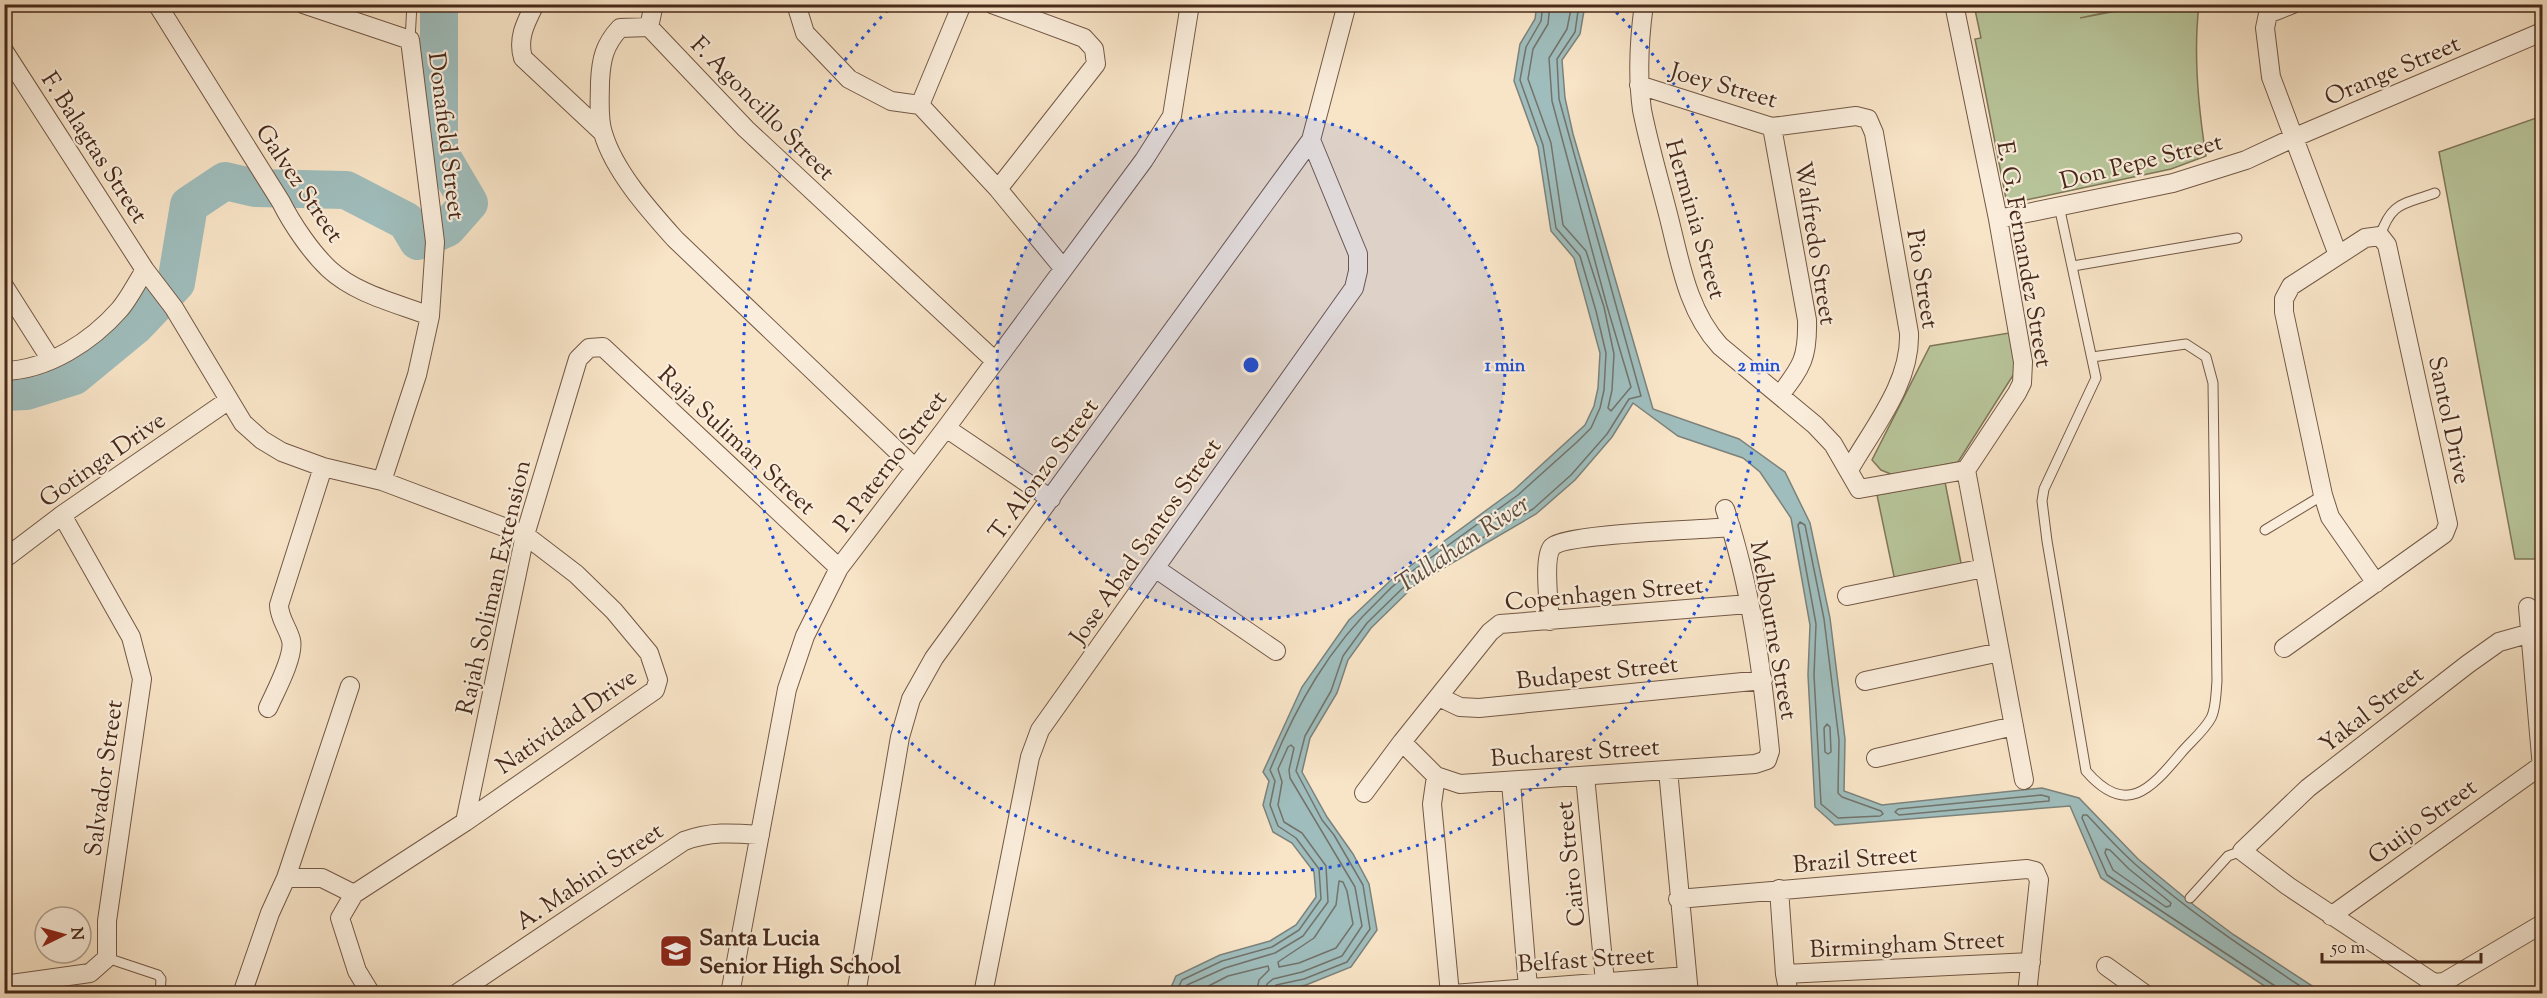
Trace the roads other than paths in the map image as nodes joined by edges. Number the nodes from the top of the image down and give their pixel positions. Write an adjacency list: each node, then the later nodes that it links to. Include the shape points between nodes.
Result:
1 (157, 4): 36 (street, Galvez Street, via 291,222 330,270 365,292)
2 (303, 4): 16 (street, Donafield Street)
3 (412, 4): 16 (lane)
4 (535, 4): 22 (street, via 519,45 523,58)
5 (654, 4): 14 (street)
6 (796, 4): 19 (street, via 805,33 849,79 891,101)
7 (962, 4): 19 (street)
8 (992, 4): 25 (street, via 1084,38 1094,49 1096,64)
9 (1190, 4): 33 (street, P. Paterno Street, via 1173,116)
10 (1347, 4): 24 (street, T. Alonzo Street)
11 (1644, 4): 18 (street, Herminia Street)
12 (1954, 4): 28 (street, E. G. Fernandez Street)
13 (2293, 4): 23 (street, via 2268,14 2265,28 2271,77)
14 (649, 27): 22 (street, via 620,28 608,40 601,59); 40 (street, F. Agoncillo Street, via 746,129)
15 (2542, 32): 23 (street, Orange Street)
16 (410, 40): 36 (street, Donafield Street, via 435,242)
17 (4, 51): 34 (street, F. Balagtas Street)
18 (1639, 85): 21 (street, Joey Street); 42 (street, Herminia Street, via 1647,135 1686,285 1700,320 1720,346)
19 (920, 105): 25 (street)
20 (1868, 119): 21 (street, Joey Street, via 1856,116); 47 (street, Pio Street, via 1874,133 1910,350 1899,384)
21 (1772, 127): 42 (street, Walfredo Street, via 1807,330 1804,358)
22 (602, 132): 46 (street, via 646,207)
23 (2293, 138): 27 (street, Don Pepe Street, via 2246,160 2173,183); 31 (street)
24 (1311, 140): 51 (street, T. Alonzo Street); 59 (street, Jose Abad Santos Street, via 1358,254 1354,288)
25 (998, 189): 33 (street)
26 (2435, 194): 29 (lane, via 2394,208)
27 (2059, 206): 28 (street, Don Pepe Street); 32 (lane)
28 (1998, 219): 48 (street, E. G. Fernandez Street, via 2024,372 2018,393)
29 (2380, 236): 31 (street, via 2365,238); 61 (street, Santol Drive, via 2387,245 2448,524 2444,534)
30 (2237, 238): 32 (lane)
31 (2338, 255): 50 (street, via 2291,286 2284,299)
32 (2073, 266): 38 (lane)
33 (1063, 268): 40 (street, P. Paterno Street)
34 (150, 276): 39 (street, via 85,341); 43 (street, F. Balagtas Street, via 174,308)
35 (4, 286): 39 (street)
36 (430, 316): 49 (street, via 417,375)
37 (603, 347): 56 (street, Rajah Soliman Extension, via 589,348 578,359); 58 (street, Raja Suliman Street)
38 (2092, 357): 38 (lane, via 2096,378 2042,501 2086,771 2116,795 2138,794 2156,783 2212,717 2217,681 2213,383 2206,357 2186,344)
39 (51, 360): 41 (street)
40 (994, 360): 44 (street, P. Paterno Street)
41 (4, 371)
42 (1779, 395): 47 (street, Herminia Street, via 1833,444)
43 (229, 400): 45 (street, via 243,423 262,440); 53 (street, Gotinga Drive)
44 (946, 428): 46 (street, P. Paterno Street); 51 (street)
45 (323, 467): 49 (street); 74 (street, via 279,605 291,638 291,652)
46 (915, 468): 58 (street, P. Paterno Street)
47 (1849, 470): 48 (street, Herminia Street, via 1859,489)
48 (1966, 470): 60 (street)
49 (382, 481): 56 (street, Natividad Drive)
50 (2323, 495): 55 (lane); 61 (street, via 2330,517)
51 (1052, 499): 109 (street, T. Alonzo Street, via 934,658 911,699 900,737)
52 (1725, 509): 54 (street, Melbourne Street)
53 (62, 515): 57 (street, Gotinga Drive); 96 (street, Salvador Street, via 131,637 142,679 107,921)
54 (1731, 527): 63 (street, Melbourne Street); 65 (street, via 1567,540 1553,546 1548,555)
55 (2265, 530)
56 (525, 535): 86 (street, Rajah Soliman Extension); 86 (street, Natividad Drive, via 576,574 614,611 649,653 658,680 655,690)
57 (4, 559)
58 (839, 568): 87 (street, P. Paterno Street, via 805,636 788,689)
59 (1155, 568): 68 (street); 110 (street, Jose Abad Santos Street, via 1040,730 1030,757)
60 (1984, 568): 62 (street); 69 (street)
61 (2376, 583): 67 (street, Santol Drive)
62 (1847, 596)
63 (1749, 604): 65 (street, Copenhagen Street); 70 (street, Melbourne Street)
64 (2528, 607): 66 (street)
65 (1550, 621): 73 (street, Copenhagen Street, via 1500,624)
66 (2536, 631): 79 (street); 88 (street, Yakal Street, via 2499,642 2468,664 2308,788)
67 (2284, 648)
68 (1276, 651)
69 (2000, 652): 71 (street); 75 (street)
70 (1763, 680): 73 (street, Budapest Street, via 1479,708 1460,707); 78 (street, Melbourne Street, via 1770,751)
71 (1865, 681)
72 (350, 686): 89 (street)
73 (1438, 697): 76 (street, Copenhagen Street)
74 (268, 708)
75 (2014, 726): 77 (street); 83 (street)
76 (1402, 742): 81 (street, Bucharest Street); 85 (street, Copenhagen Street)
77 (1876, 758)
78 (1767, 760): 80 (street, Bucharest Street)
79 (2542, 766): 94 (street, Guijo Street)
80 (1668, 770): 82 (street, Bucharest Street); 93 (street)
81 (1436, 776): 84 (street, Bucharest Street, via 1460,784); 111 (street, via 1432,804)
82 (1585, 776): 84 (street, Bucharest Street); 100 (street, Cairo Street)
83 (2024, 780)
84 (1511, 782): 103 (street)
85 (1364, 793)
86 (465, 822): 91 (street, Natividad Drive)
87 (760, 835): 107 (street, A. Mabini Street, via 723,832 684,841); 108 (street, P. Paterno Street)
88 (2242, 850): 92 (lane, via 2228,856); 94 (street)
89 (286, 879): 91 (street, via 322,878); 105 (street)
90 (1779, 889): 93 (street, Brazil Street); 97 (street, Brazil Street, via 2035,871 2039,880); 99 (street)
91 (354, 894): 106 (street, via 340,918 357,971)
92 (2190, 898)
93 (1678, 899): 102 (street)
94 (2331, 916): 95 (street, via 2434,983 2444,982)
95 (2542, 924)
96 (107, 958): 101 (street, via 90,973); 104 (lane, via 158,975)
97 (2031, 962): 99 (street, Birmingham Street); 113 (street)
98 (2106, 966): 114 (street)
99 (1785, 974): 112 (street)
100 (1605, 982): 102 (street, Belfast Street); 103 (street, Belfast Street)
101 (4, 985)
102 (1688, 985)
103 (1528, 988): 111 (street, Belfast Street)
104 (160, 993)
105 (242, 993)
106 (371, 993)
107 (456, 993)
108 (730, 993)
109 (856, 993)
110 (983, 993)
111 (1451, 993)
112 (1789, 993)
113 (2027, 993)
114 (2144, 993)

